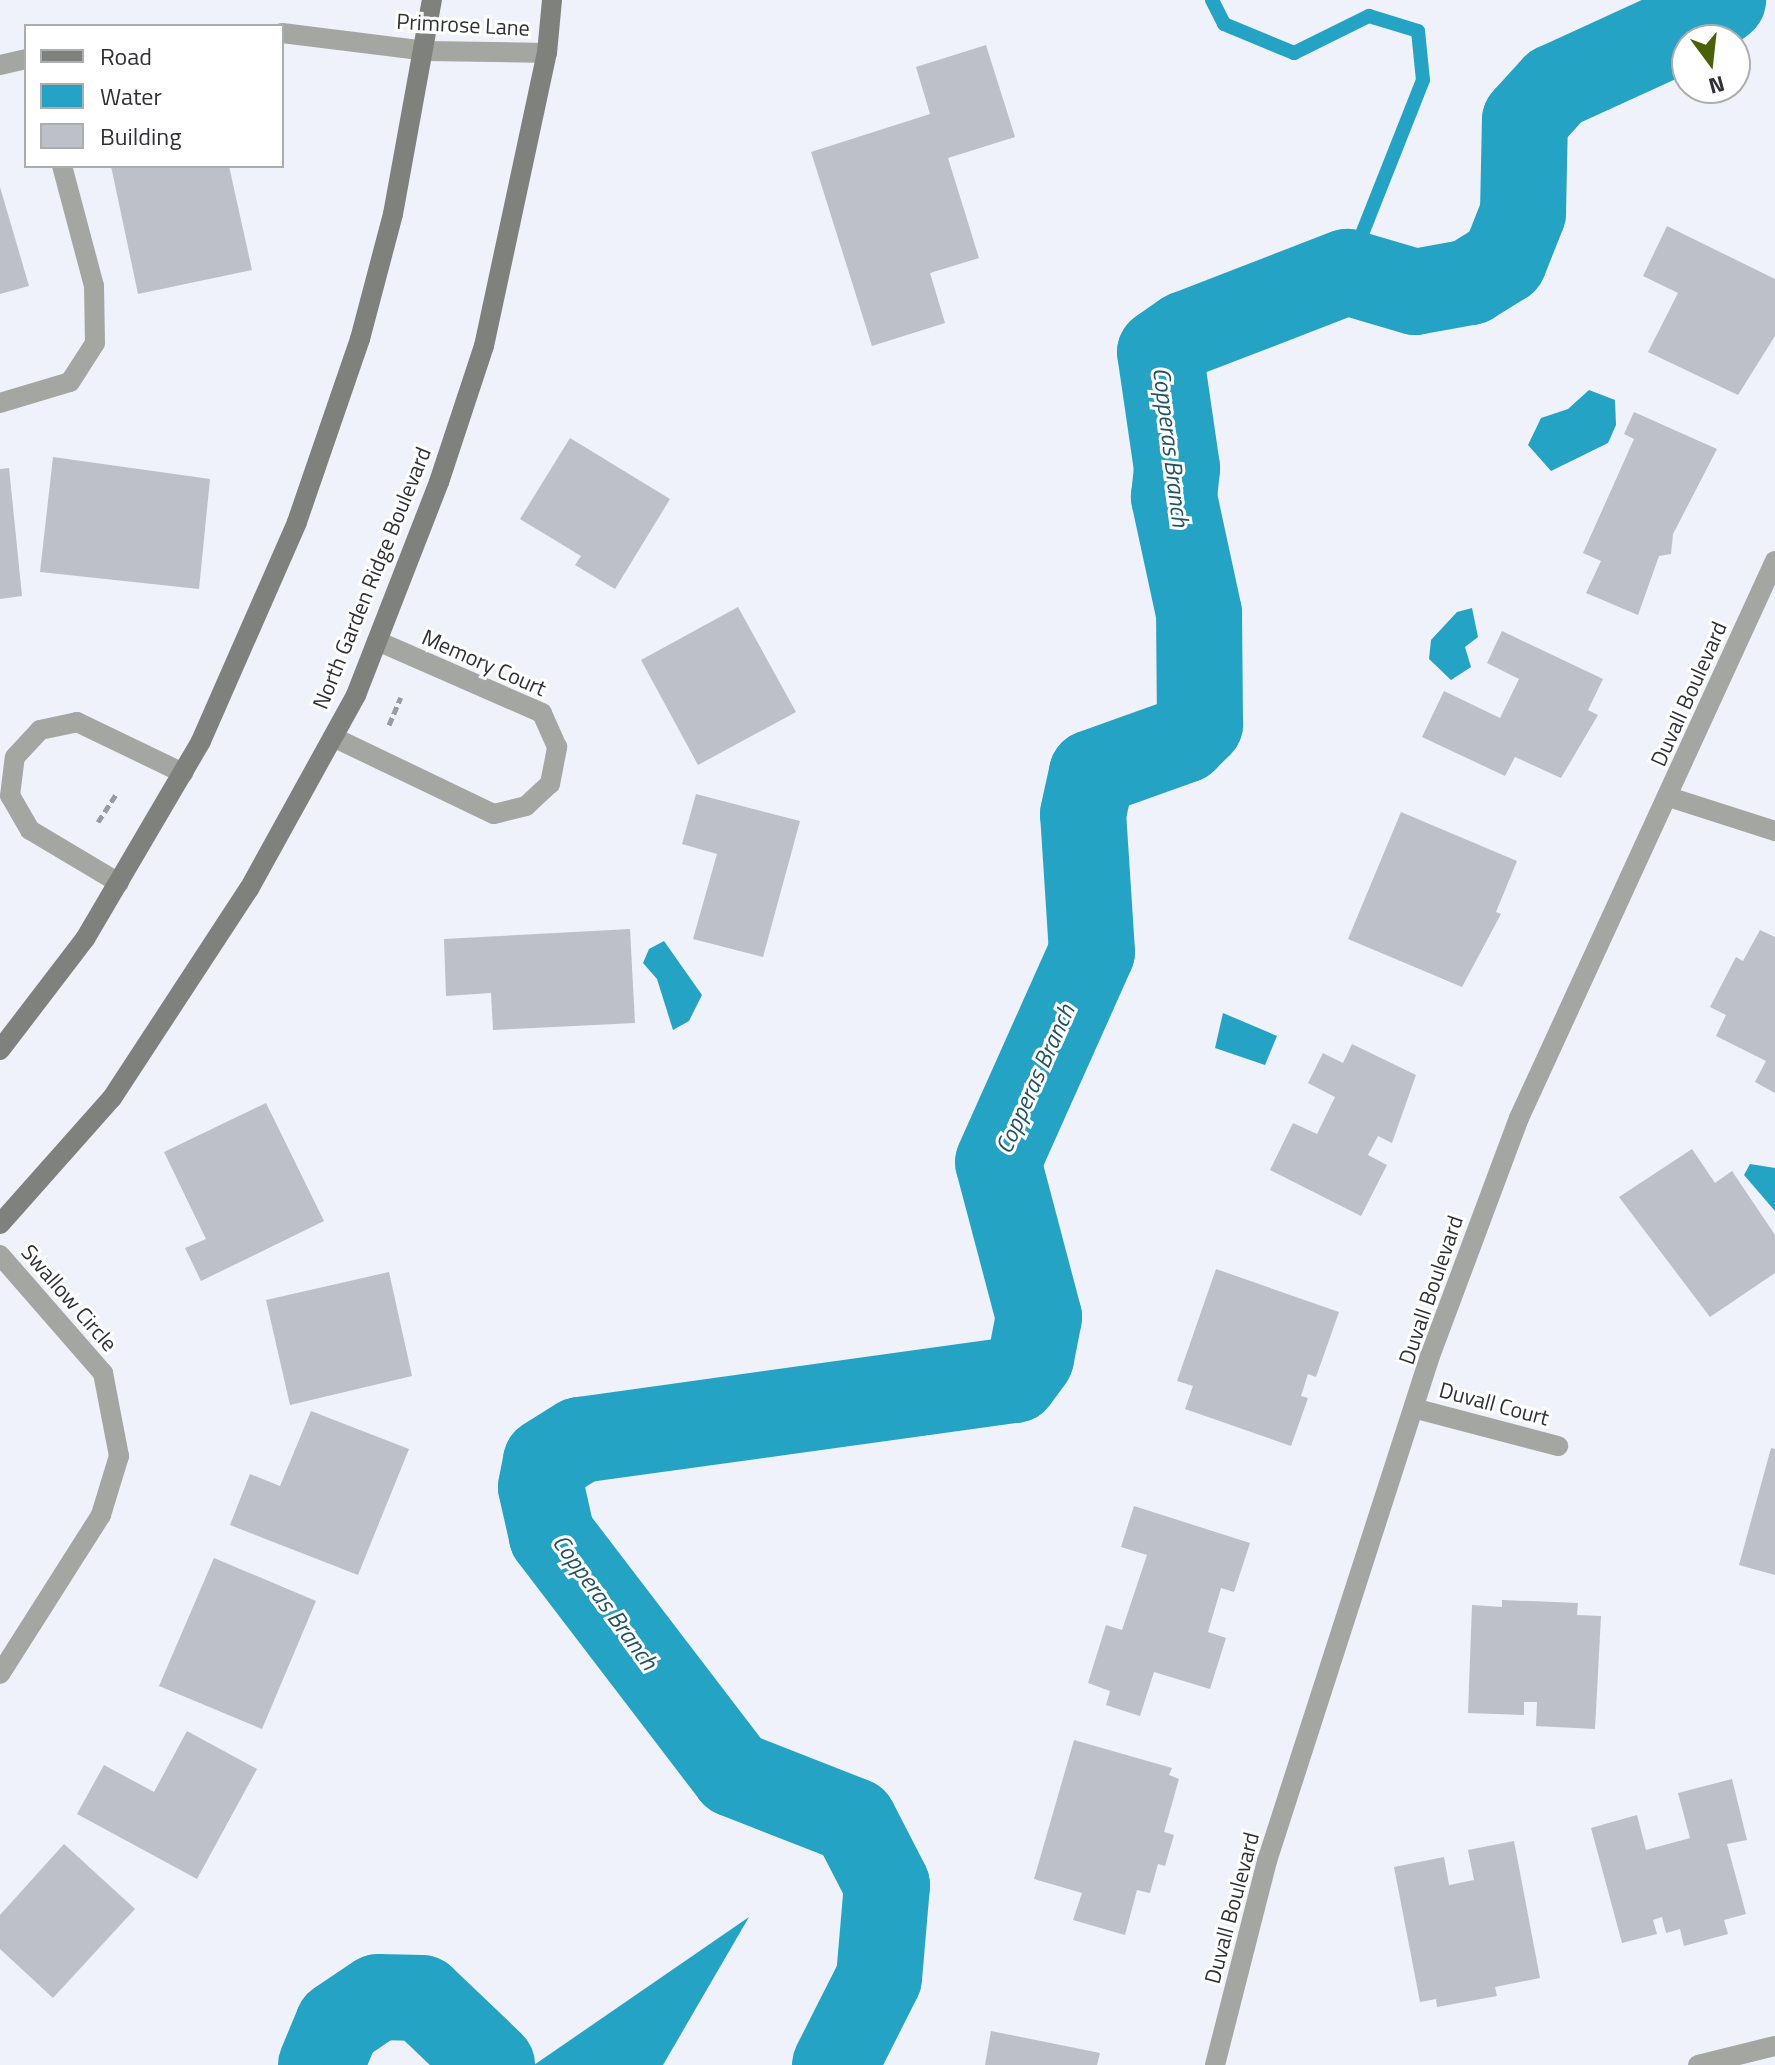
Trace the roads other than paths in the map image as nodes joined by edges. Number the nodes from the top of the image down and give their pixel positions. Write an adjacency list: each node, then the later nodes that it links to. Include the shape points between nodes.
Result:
1 (432, 0): 4 (main road)
2 (552, 0): 5 (main road, North Garden Ridge Boulevard)
3 (284, 33): 4 (street, Primrose Lane)
4 (426, 51): 5 (street, Primrose Lane); 13 (main road, via 389,228 312,483 254,626)
5 (547, 53): 11 (main road, North Garden Ridge Boulevard, via 484,346)
6 (24, 59): 7 (street)
7 (0, 65)
8 (63, 168): 9 (street, via 94,286 95,343 70,382)
9 (0, 403)
10 (1775, 561): 14 (street, Duvall Boulevard)
11 (377, 641): 12 (main road, North Garden Ridge Boulevard); 12 (street, Memory Court, via 542,713 557,747 550,784 526,806 494,814)
12 (333, 737): 18 (main road, North Garden Ridge Boulevard, via 249,889 112,1098)
13 (183, 773): 16 (main road); 16 (street, via 77,722 40,730 15,757 10,796 30,830)
14 (1669, 797): 15 (street); 20 (street, Duvall Boulevard, via 1519,1118 1430,1356)
15 (1775, 831)
16 (119, 883): 17 (main road)
17 (0, 1050)
18 (0, 1224)
19 (0, 1255): 22 (street, Swallow Circle, via 103,1373 119,1456 101,1515)
20 (1417, 1409): 21 (street, Duvall Court); 24 (street, Duvall Boulevard, via 1267,1861)
21 (1558, 1446)
22 (0, 1674)
23 (1775, 2046): 25 (street)
24 (1215, 2065)
25 (1698, 2065)

